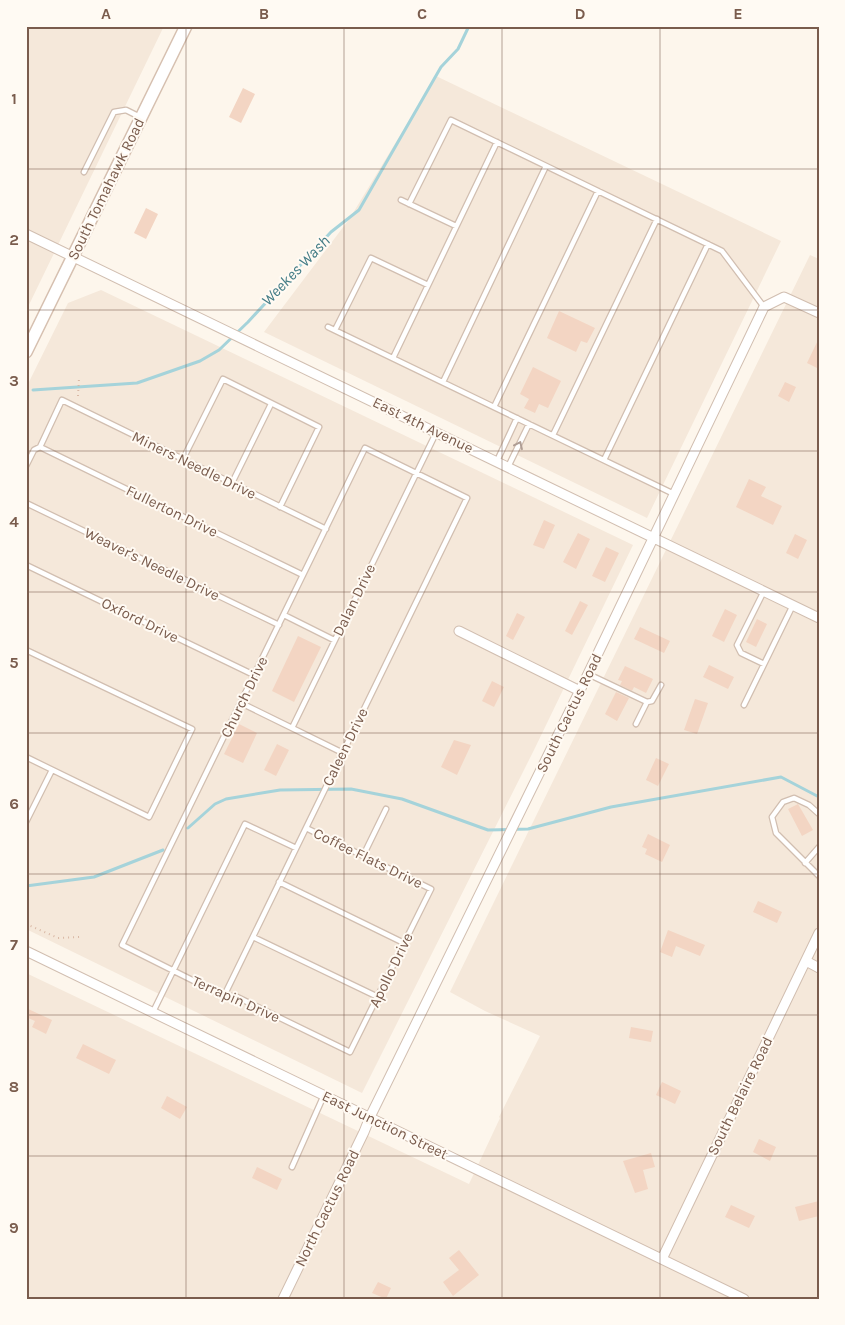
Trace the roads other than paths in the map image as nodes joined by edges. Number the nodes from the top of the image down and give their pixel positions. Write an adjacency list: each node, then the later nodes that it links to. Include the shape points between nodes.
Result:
1 (186, 26): 2 (main road, South Tomahawk Road)
2 (141, 118): 5 (lane, via 126,110 114,112); 13 (main road, South Tomahawk Road)
3 (497, 142): 4 (lane); 8 (lane, via 451,120); 10 (lane)
4 (546, 166): 6 (lane); 21 (lane)
5 (84, 172)
6 (598, 191): 9 (lane); 23 (lane)
7 (401, 200): 8 (lane)
8 (410, 204): 10 (lane)
9 (657, 219): 12 (lane); 27 (lane)
10 (456, 226): 14 (lane)
11 (26, 234): 13 (street, East 4th Avenue)
12 (708, 244): 15 (lane, via 722,251); 30 (lane)
13 (73, 257): 19 (main road, South Tomahawk Road); 26 (street, East 4th Avenue)
14 (428, 285): 18 (lane, via 371,258); 20 (lane)
15 (764, 307): 16 (street, via 784,297); 36 (street, South Cactus Road)
16 (819, 313)
17 (328, 327): 18 (lane)
18 (335, 330): 20 (lane)
19 (26, 352)
20 (393, 358): 21 (lane)
21 (443, 382): 23 (lane)
22 (271, 404): 29 (lane, via 223,380); 35 (lane); 38 (lane, via 319,427)
23 (494, 407): 24 (lane)
24 (517, 418): 25 (lane); 31 (lane)
25 (529, 424): 27 (lane); 33 (lane, one-way to 25)
26 (437, 431): 31 (street, East 4th Avenue); 34 (lane, Dalan Drive)
27 (553, 435): 30 (lane)
28 (40, 448): 29 (lane, Miners Needle Drive, via 62,400); 32 (lane, via 34,450); 42 (lane, Fullerton Drive)
29 (183, 459): 35 (lane, Miners Needle Drive)
30 (604, 460): 36 (lane)
31 (497, 461): 33 (street, East 4th Avenue)
32 (26, 466)
33 (508, 466): 40 (street, East 4th Avenue)
34 (416, 473): 39 (lane, Church Drive, via 365,448); 49 (lane, Dalan Drive); 61 (lane, Caleen Drive, via 467,498)
35 (232, 483): 38 (lane, Miners Needle Drive)
36 (674, 494): 40 (street, South Cactus Road)
37 (26, 503): 47 (lane, Weaver's Needle Drive)
38 (280, 507): 39 (lane, Miners Needle Drive)
39 (326, 529): 42 (lane, Church Drive)
40 (654, 537): 43 (street, East 4th Avenue); 52 (street, South Cactus Road)
41 (26, 565): 53 (lane, Oxford Drive)
42 (303, 575): 45 (lane, Church Drive)
43 (764, 590): 44 (street, East 4th Avenue); 51 (lane, via 737,645 741,653)
44 (792, 605): 46 (street, East 4th Avenue); 51 (lane)
45 (284, 615): 47 (lane, Church Drive); 49 (lane)
46 (819, 618)
47 (279, 625): 53 (lane, Church Drive)
48 (459, 631): 55 (street)
49 (334, 640): 60 (lane, Dalan Drive)
50 (26, 650): 63 (lane, via 192,729 148,817)
51 (764, 664): 58 (lane)
52 (588, 674): 55 (street, South Cactus Road); 56 (lane)
53 (254, 675): 57 (lane, Church Drive)
54 (661, 685): 56 (lane, via 652,701)
55 (580, 691): 88 (street, South Cactus Road)
56 (647, 702): 59 (lane)
57 (241, 703): 60 (lane); 78 (lane, Church Drive)
58 (744, 705)
59 (636, 724)
60 (292, 728): 61 (lane)
61 (342, 753): 67 (lane, Caleen Drive)
62 (26, 757): 63 (lane)
63 (52, 770): 66 (lane)
64 (386, 809): 70 (lane)
65 (819, 814): 71 (lane, via 794,798 783,802 772,817 776,833)
66 (26, 822)
67 (306, 828): 69 (lane, Caleen Drive); 70 (lane, Coffee Flats Drive)
68 (819, 847): 71 (lane)
69 (296, 848): 73 (lane, Caleen Drive); 82 (lane, via 245,824)
70 (363, 856): 74 (lane, Coffee Flats Drive)
71 (806, 863): 72 (lane)
72 (819, 876)
73 (279, 882): 76 (lane, Caleen Drive); 77 (lane)
74 (430, 889): 77 (lane, Apollo Drive)
75 (819, 933): 80 (street, South Belaire Road)
76 (253, 937): 83 (lane, Caleen Drive); 84 (lane)
77 (404, 943): 84 (lane, Apollo Drive)
78 (122, 946): 82 (lane, Terrapin Drive)
79 (26, 951): 85 (street, East Junction Street)
80 (806, 961): 81 (street); 90 (street, South Belaire Road)
81 (819, 968)
82 (173, 970): 83 (lane, Terrapin Drive); 85 (lane)
83 (224, 996): 86 (lane, Terrapin Drive, via 236,996)
84 (378, 997): 86 (lane, Apollo Drive)
85 (153, 1012): 87 (street, East Junction Street)
86 (350, 1052)
87 (324, 1095): 88 (street, East Junction Street); 89 (lane)
88 (370, 1117): 90 (street, East Junction Street); 91 (street, North Cactus Road)
89 (292, 1167)
90 (662, 1259): 92 (street, East Junction Street)
91 (283, 1299)
92 (744, 1299)

